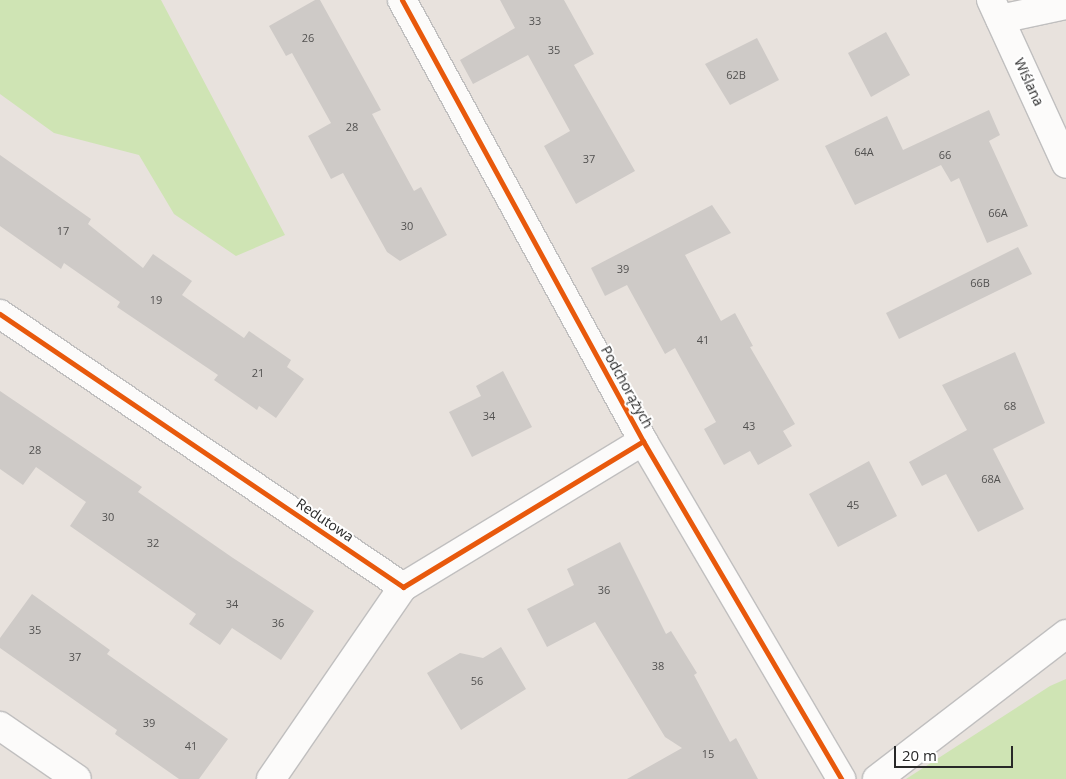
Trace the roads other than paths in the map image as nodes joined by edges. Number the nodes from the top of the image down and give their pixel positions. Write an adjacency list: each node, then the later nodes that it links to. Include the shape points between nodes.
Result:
1 (402, 0): 6 (street, Podchorążych)
2 (1066, 5): 3 (street)
3 (996, 10): 4 (street, Wiślana)
4 (1066, 164)
5 (0, 314): 7 (street, Redutowa)
6 (644, 440): 7 (street); 12 (street, Podchorążych)
7 (403, 587): 11 (street)
8 (1066, 634): 13 (street)
9 (0, 726): 10 (street)
10 (77, 779)
11 (271, 779)
12 (841, 779)
13 (877, 779)

